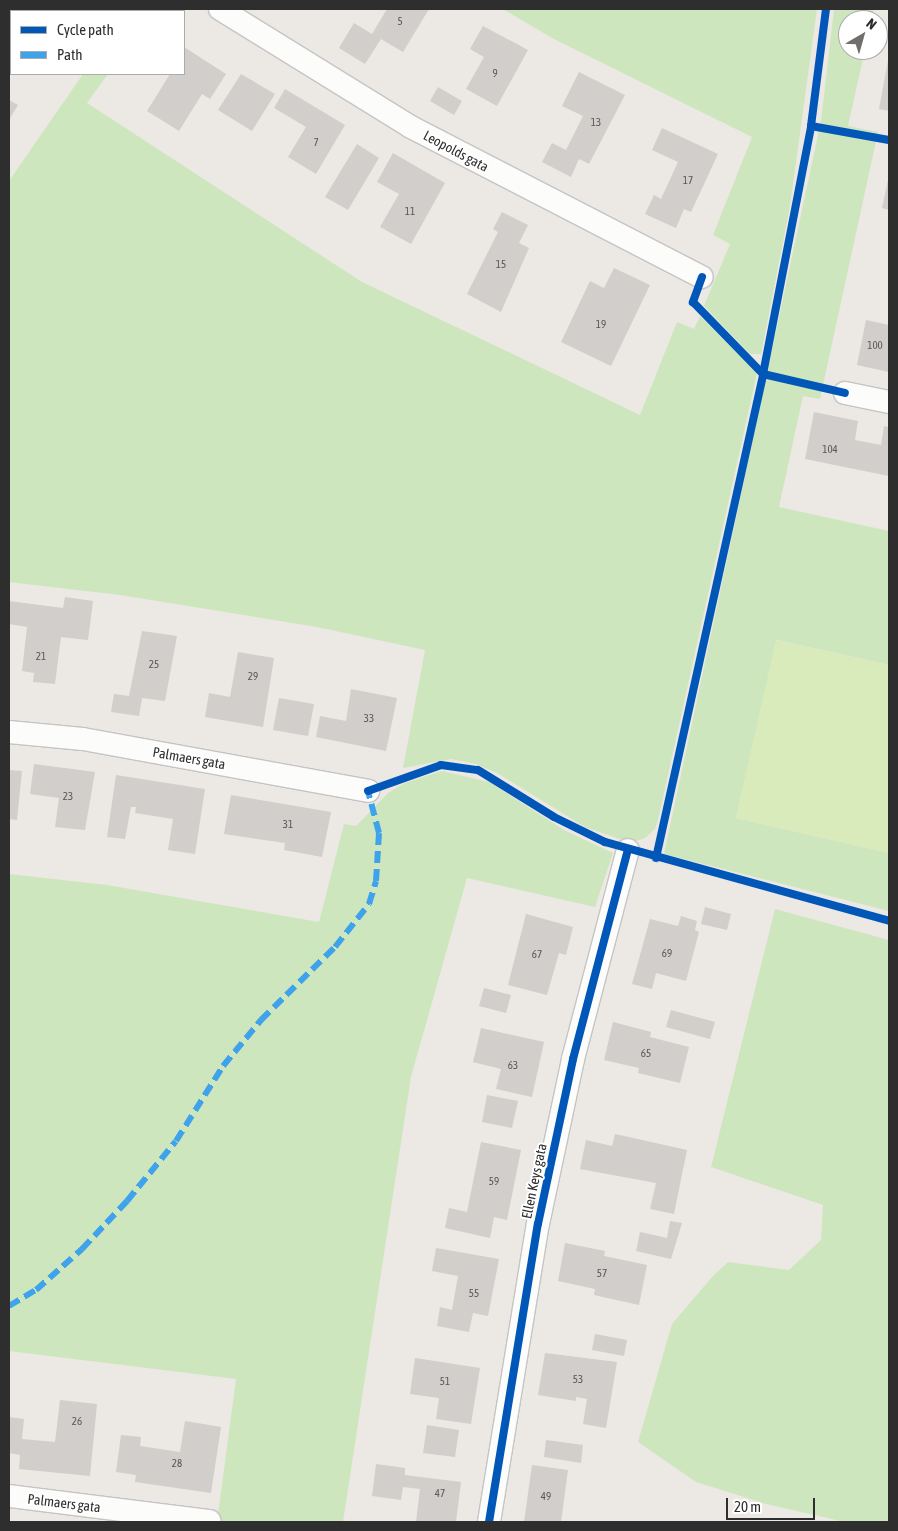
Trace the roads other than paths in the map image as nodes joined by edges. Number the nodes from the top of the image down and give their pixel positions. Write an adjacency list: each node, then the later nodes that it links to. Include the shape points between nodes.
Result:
1 (220, 9): 2 (street, Leopolds gata, via 411,127)
2 (702, 276)
3 (845, 393): 4 (street)
4 (889, 402)
5 (9, 732): 6 (street, Palmaers gata, via 83,739)
6 (368, 791)
7 (628, 850): 10 (street, Ellen Keys gata, via 574,1059 538,1224)
8 (9, 1496): 9 (street, Palmaers gata)
9 (209, 1521)
10 (489, 1522)

